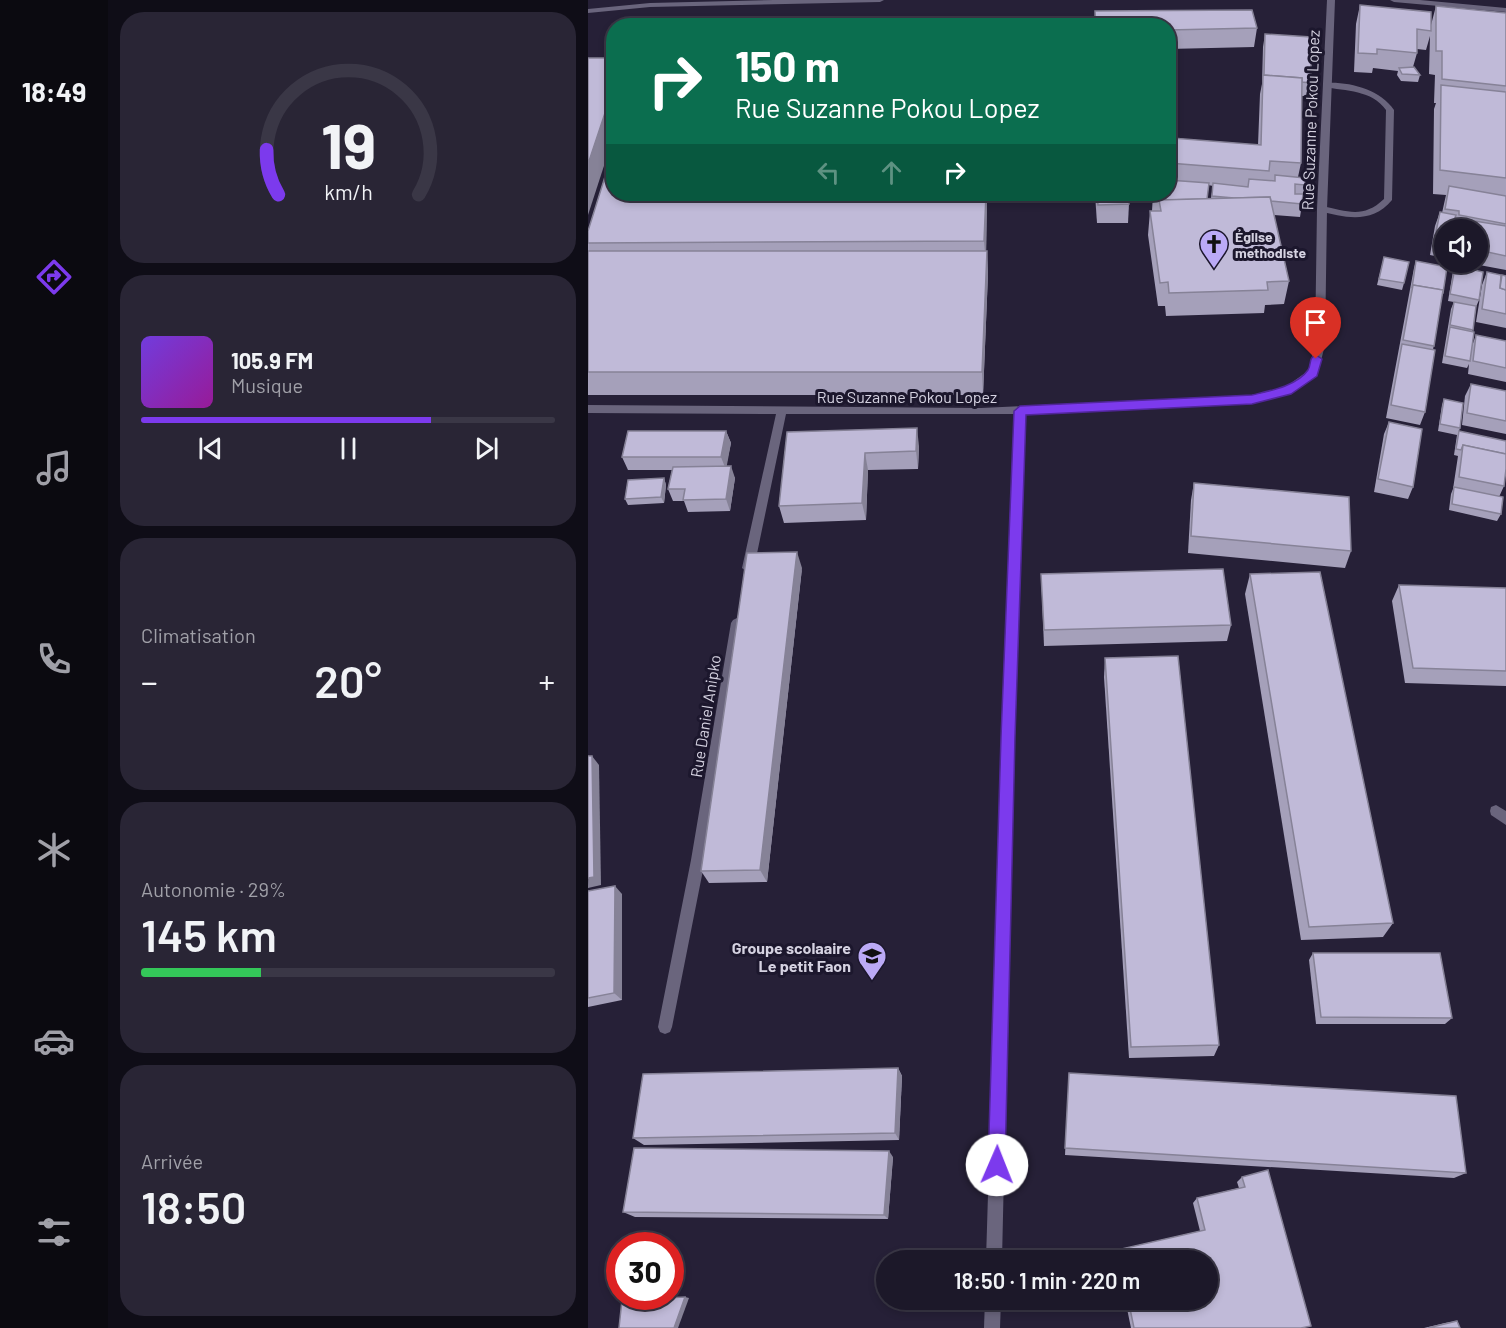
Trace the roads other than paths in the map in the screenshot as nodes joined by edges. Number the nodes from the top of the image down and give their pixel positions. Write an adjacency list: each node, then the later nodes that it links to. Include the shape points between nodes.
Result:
1 (880, 0): 5 (street, via 650,5)
2 (1331, 0): 6 (street, Rue Suzanne Pokou Lopez)
3 (1394, 0): 4 (street)
4 (1506, 10)
5 (588, 11)
6 (1327, 85): 7 (street, Rue Suzanne Pokou Lopez); 7 (street, via 1379,96 1386,102 1390,110 1388,200 1379,211 1361,216)
7 (1322, 209): 10 (street, Rue Suzanne Pokou Lopez, via 1320,345 1312,373 1287,392 1252,400)
8 (588, 409): 9 (street, Rue Suzanne Pokou Lopez)
9 (782, 411): 10 (street, Rue Suzanne Pokou Lopez); 11 (street)
10 (1020, 411): 14 (street)
11 (745, 582)
12 (741, 605): 13 (street, Rue Daniel Anipko)
13 (665, 1027)
14 (994, 1250)
15 (993, 1310): 16 (street)
16 (992, 1328)

